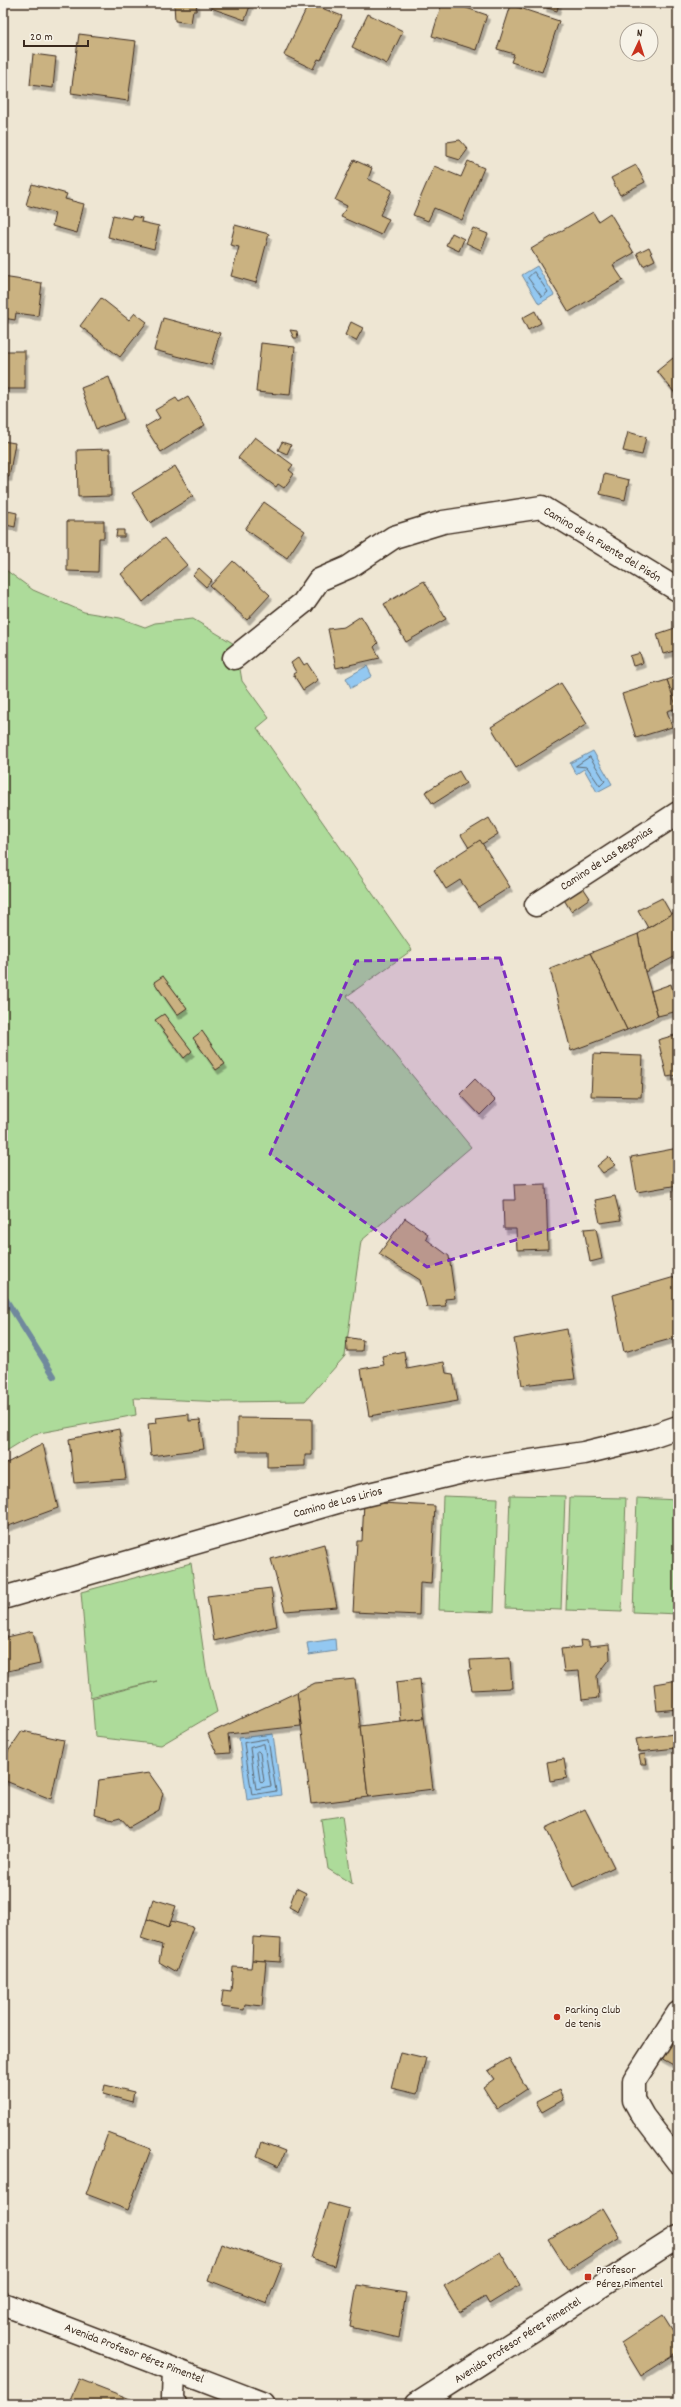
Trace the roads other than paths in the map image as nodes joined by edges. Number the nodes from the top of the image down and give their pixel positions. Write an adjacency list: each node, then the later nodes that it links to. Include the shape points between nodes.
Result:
1 (678, 590): 2 (street, Camino de la Fuente del Pisón, via 542,507 451,521 394,538 349,567 319,580 303,603)
2 (234, 658)
3 (678, 813): 4 (street, Camino de Las Begonias)
4 (536, 905)
5 (678, 1427): 6 (street, Camino de Los Lirios, via 599,1450 471,1470 348,1499)
6 (3, 1598)
7 (678, 2013): 8 (street, via 634,2081 634,2100)
8 (678, 2162)
9 (678, 2237): 14 (street, Avenida Profesor Pérez Pimentel)
10 (3, 2304): 11 (street, Avenida Profesor Pérez Pimentel)
11 (174, 2370): 12 (street); 13 (street, Avenida Profesor Pérez Pimentel)
12 (175, 2404)
13 (264, 2404)
14 (417, 2404)

